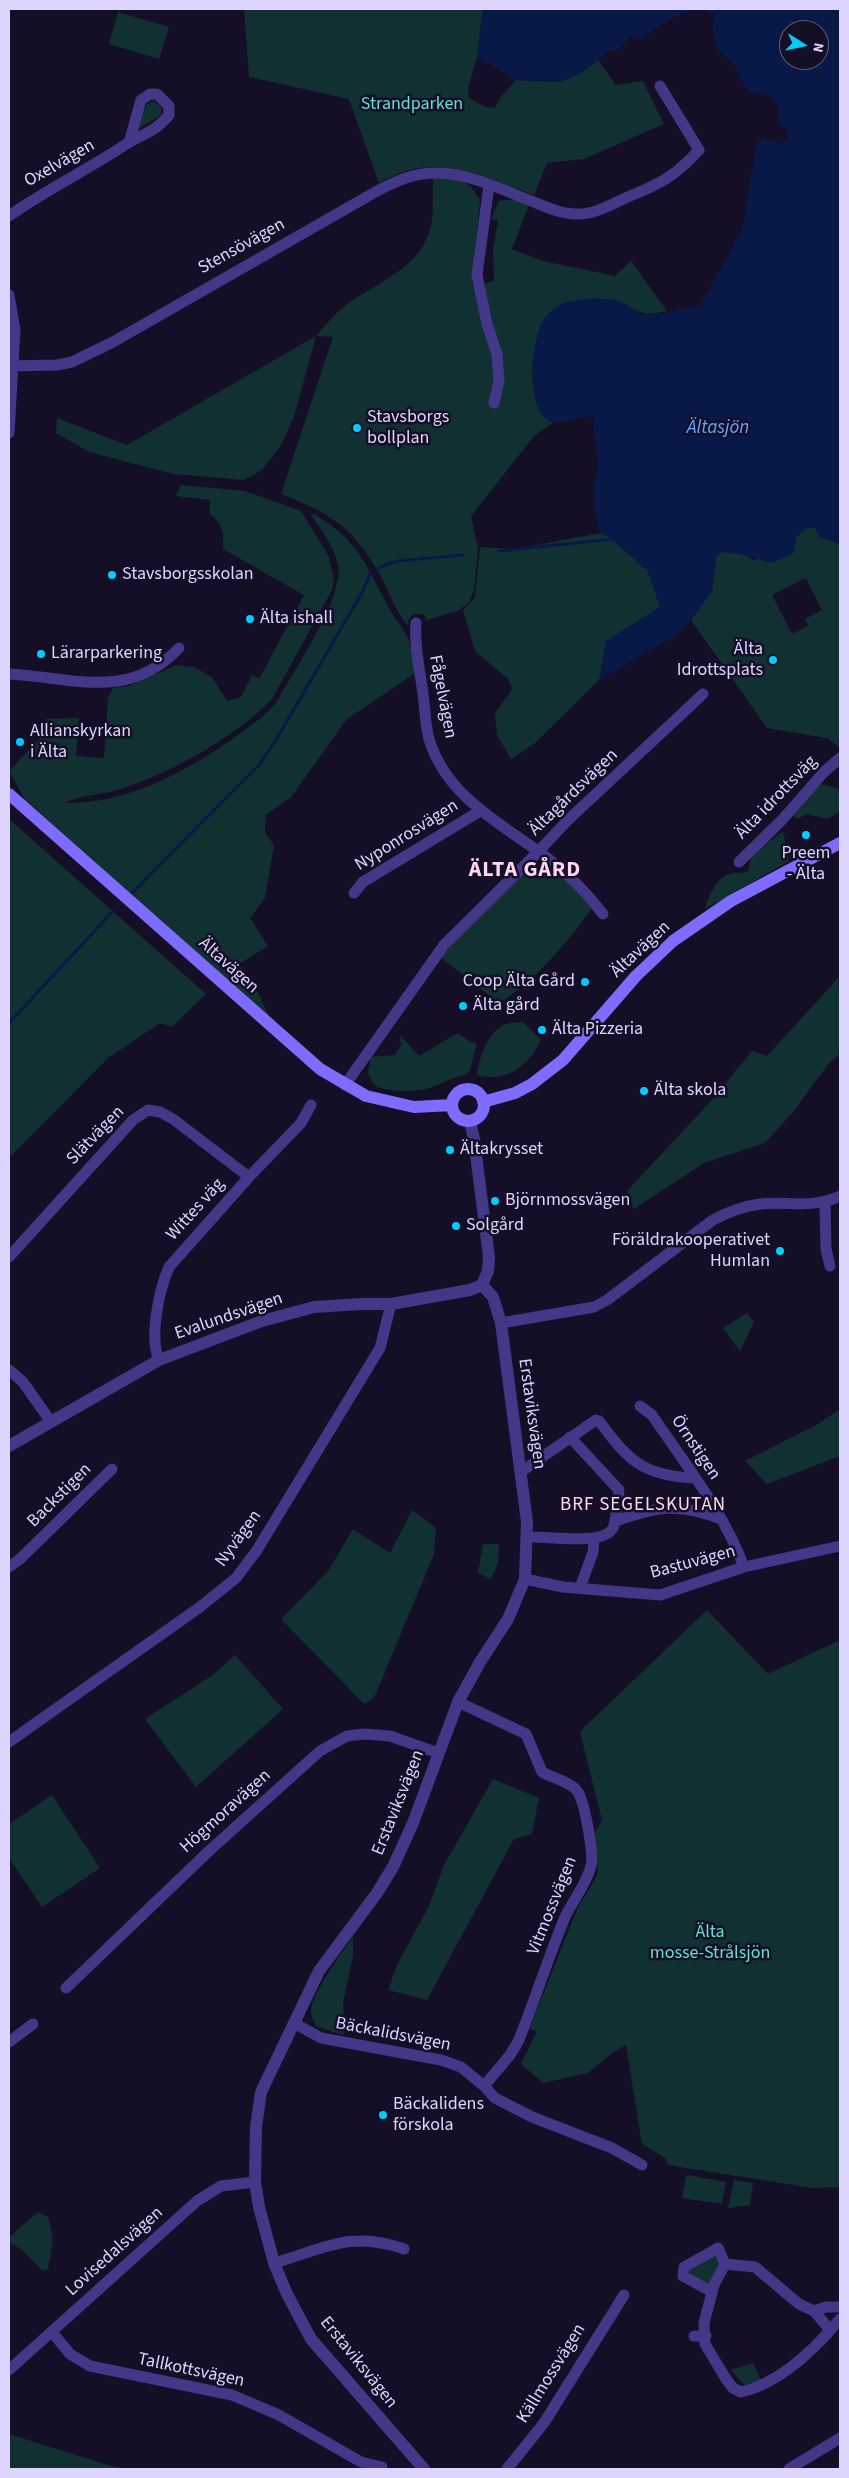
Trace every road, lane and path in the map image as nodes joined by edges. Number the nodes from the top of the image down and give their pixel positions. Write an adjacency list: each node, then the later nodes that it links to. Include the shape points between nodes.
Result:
1 (660, 86): 3 (street, Stensövägen, via 699,150 679,172 596,211 578,214 553,209)
2 (128, 143): 4 (street, Oxelvägen, via 42,192)
3 (489, 185): 6 (street, Stensövägen, via 451,173 408,177 377,191 113,342 72,362); 7 (street, via 477,275 497,354 498,381)
4 (9, 216)
5 (9, 295): 6 (street, via 15,330)
6 (12, 366): 8 (street)
7 (494, 403)
8 (9, 428)
9 (416, 623): 15 (street, Fågelvägen, via 414,642 429,739 458,791)
10 (179, 648): 11 (street, via 148,672 122,682 83,682)
11 (9, 674)
12 (704, 694): 17 (street, Ältagårdsvägen, via 568,820)
13 (840, 758): 18 (street, Älta idrottsväg)
14 (9, 794): 21 (main road, Ältavägen, via 263,1021)
15 (480, 811): 17 (street, Fågelvägen); 19 (street, Nyponrosvägen, via 363,882)
16 (840, 843): 22 (main road, Ältavägen, via 731,901 673,941 636,976 563,1060 515,1093)
17 (538, 853): 20 (street, Fågelvägen, via 555,864); 21 (street, Ältagårdsvägen, via 444,945)
18 (739, 862)
19 (354, 893)
20 (603, 914)
21 (345, 1085): 24 (main road, Ältavägen, via 366,1096 414,1107)
22 (483, 1102): 24 (main road, via 476,1091 467,1089 455,1096); 25 (main road, via 482,1112)
23 (311, 1104): 26 (street, Wittes väg, via 301,1123)
24 (452, 1105): 25 (main road, via 457,1117)
25 (470, 1121): 31 (street, via 489,1257)
26 (249, 1177): 29 (street, Slätvägen, via 173,1119 148,1110 133,1120); 34 (street, Wittes väg, via 168,1267 155,1339)
27 (840, 1196): 28 (street)
28 (825, 1204): 30 (street, via 826,1250); 33 (street, via 760,1204 732,1211 713,1220 594,1308)
29 (9, 1257)
30 (830, 1266)
31 (482, 1285): 32 (street, Evalundsvägen); 33 (street, Erstaviksvägen, via 493,1297)
32 (390, 1304): 34 (street, Evalundsvägen, via 314,1307 262,1321); 53 (street, Nyvägen, via 380,1348 257,1550 236,1578)
33 (501, 1323): 41 (street, Erstaviksvägen)
34 (159, 1360): 37 (street, Evalundsvägen)
35 (9, 1370): 37 (street, via 23,1382)
36 (640, 1406): 42 (street, Örnstigen, via 652,1415)
37 (51, 1422): 39 (street, Evalundsvägen)
38 (570, 1437): 41 (street); 42 (street, via 596,1420 632,1461 661,1474); 44 (street, via 619,1490)
39 (9, 1446)
40 (112, 1469): 48 (street, Backstigen)
41 (522, 1471): 50 (street, Erstaviksvägen, via 527,1522)
42 (695, 1478): 43 (street, Örnstigen)
43 (721, 1519): 44 (street, via 682,1508 646,1510); 49 (street, Örnstigen, via 734,1540)
44 (616, 1521): 46 (street, via 612,1531)
45 (536, 1537): 46 (street)
46 (594, 1539): 51 (street, via 594,1552)
47 (840, 1546): 49 (street, Bastuvägen)
48 (9, 1568)
49 (744, 1568): 51 (street, Bastuvägen, via 660,1594)
50 (525, 1579): 51 (street, Bastuvägen); 52 (street, Erstaviksvägen, via 508,1619)
51 (580, 1588)
52 (458, 1702): 54 (street, Erstaviksvägen); 59 (street, Vitmossvägen, via 526,1734 542,1772 574,1787 586,1815 592,1856 584,1883 566,1915 518,2042)
53 (9, 1742)
54 (438, 1753): 55 (street, Högmoravägen, via 390,1736 364,1734 347,1736 320,1751 209,1851); 56 (street, Erstaviksvägen, via 414,1823 392,1867 377,1893 319,1971)
55 (66, 1988)
56 (294, 2023): 59 (street, Bäckalidsvägen, via 320,2038 441,2060 461,2067); 61 (street, Erstaviksvägen, via 261,2092 256,2127)
57 (33, 2024): 58 (street)
58 (9, 2042)
59 (484, 2086): 60 (street, Bäckalidsvägen, via 495,2098 612,2148)
60 (642, 2165)
61 (255, 2182): 63 (street, Erstaviksvägen); 71 (street, Lovisedalsvägen, via 221,2186 211,2191)
62 (404, 2249): 63 (street, via 369,2240 341,2242)
63 (274, 2264): 77 (street, Erstaviksvägen, via 311,2339)
64 (725, 2264): 65 (street); 65 (street, via 718,2248 682,2270 683,2276); 68 (street, via 760,2270 798,2304)
65 (712, 2292): 73 (street, via 704,2323)
66 (624, 2295): 78 (street, Källmossvägen, via 544,2423)
67 (840, 2307): 68 (street)
68 (814, 2311): 70 (street)
69 (840, 2319): 70 (street)
70 (830, 2330): 73 (street, via 803,2359 766,2383 741,2392 726,2379 705,2344)
71 (52, 2332): 74 (street, Lovisedalsvägen); 76 (street, Tallkottsvägen, via 70,2354 90,2366 232,2395 279,2415 361,2462)
72 (694, 2336): 73 (street)
73 (706, 2336)
74 (9, 2370)
75 (840, 2438): 79 (street)
76 (382, 2467)
77 (424, 2469)
78 (507, 2469)
79 (789, 2469)

